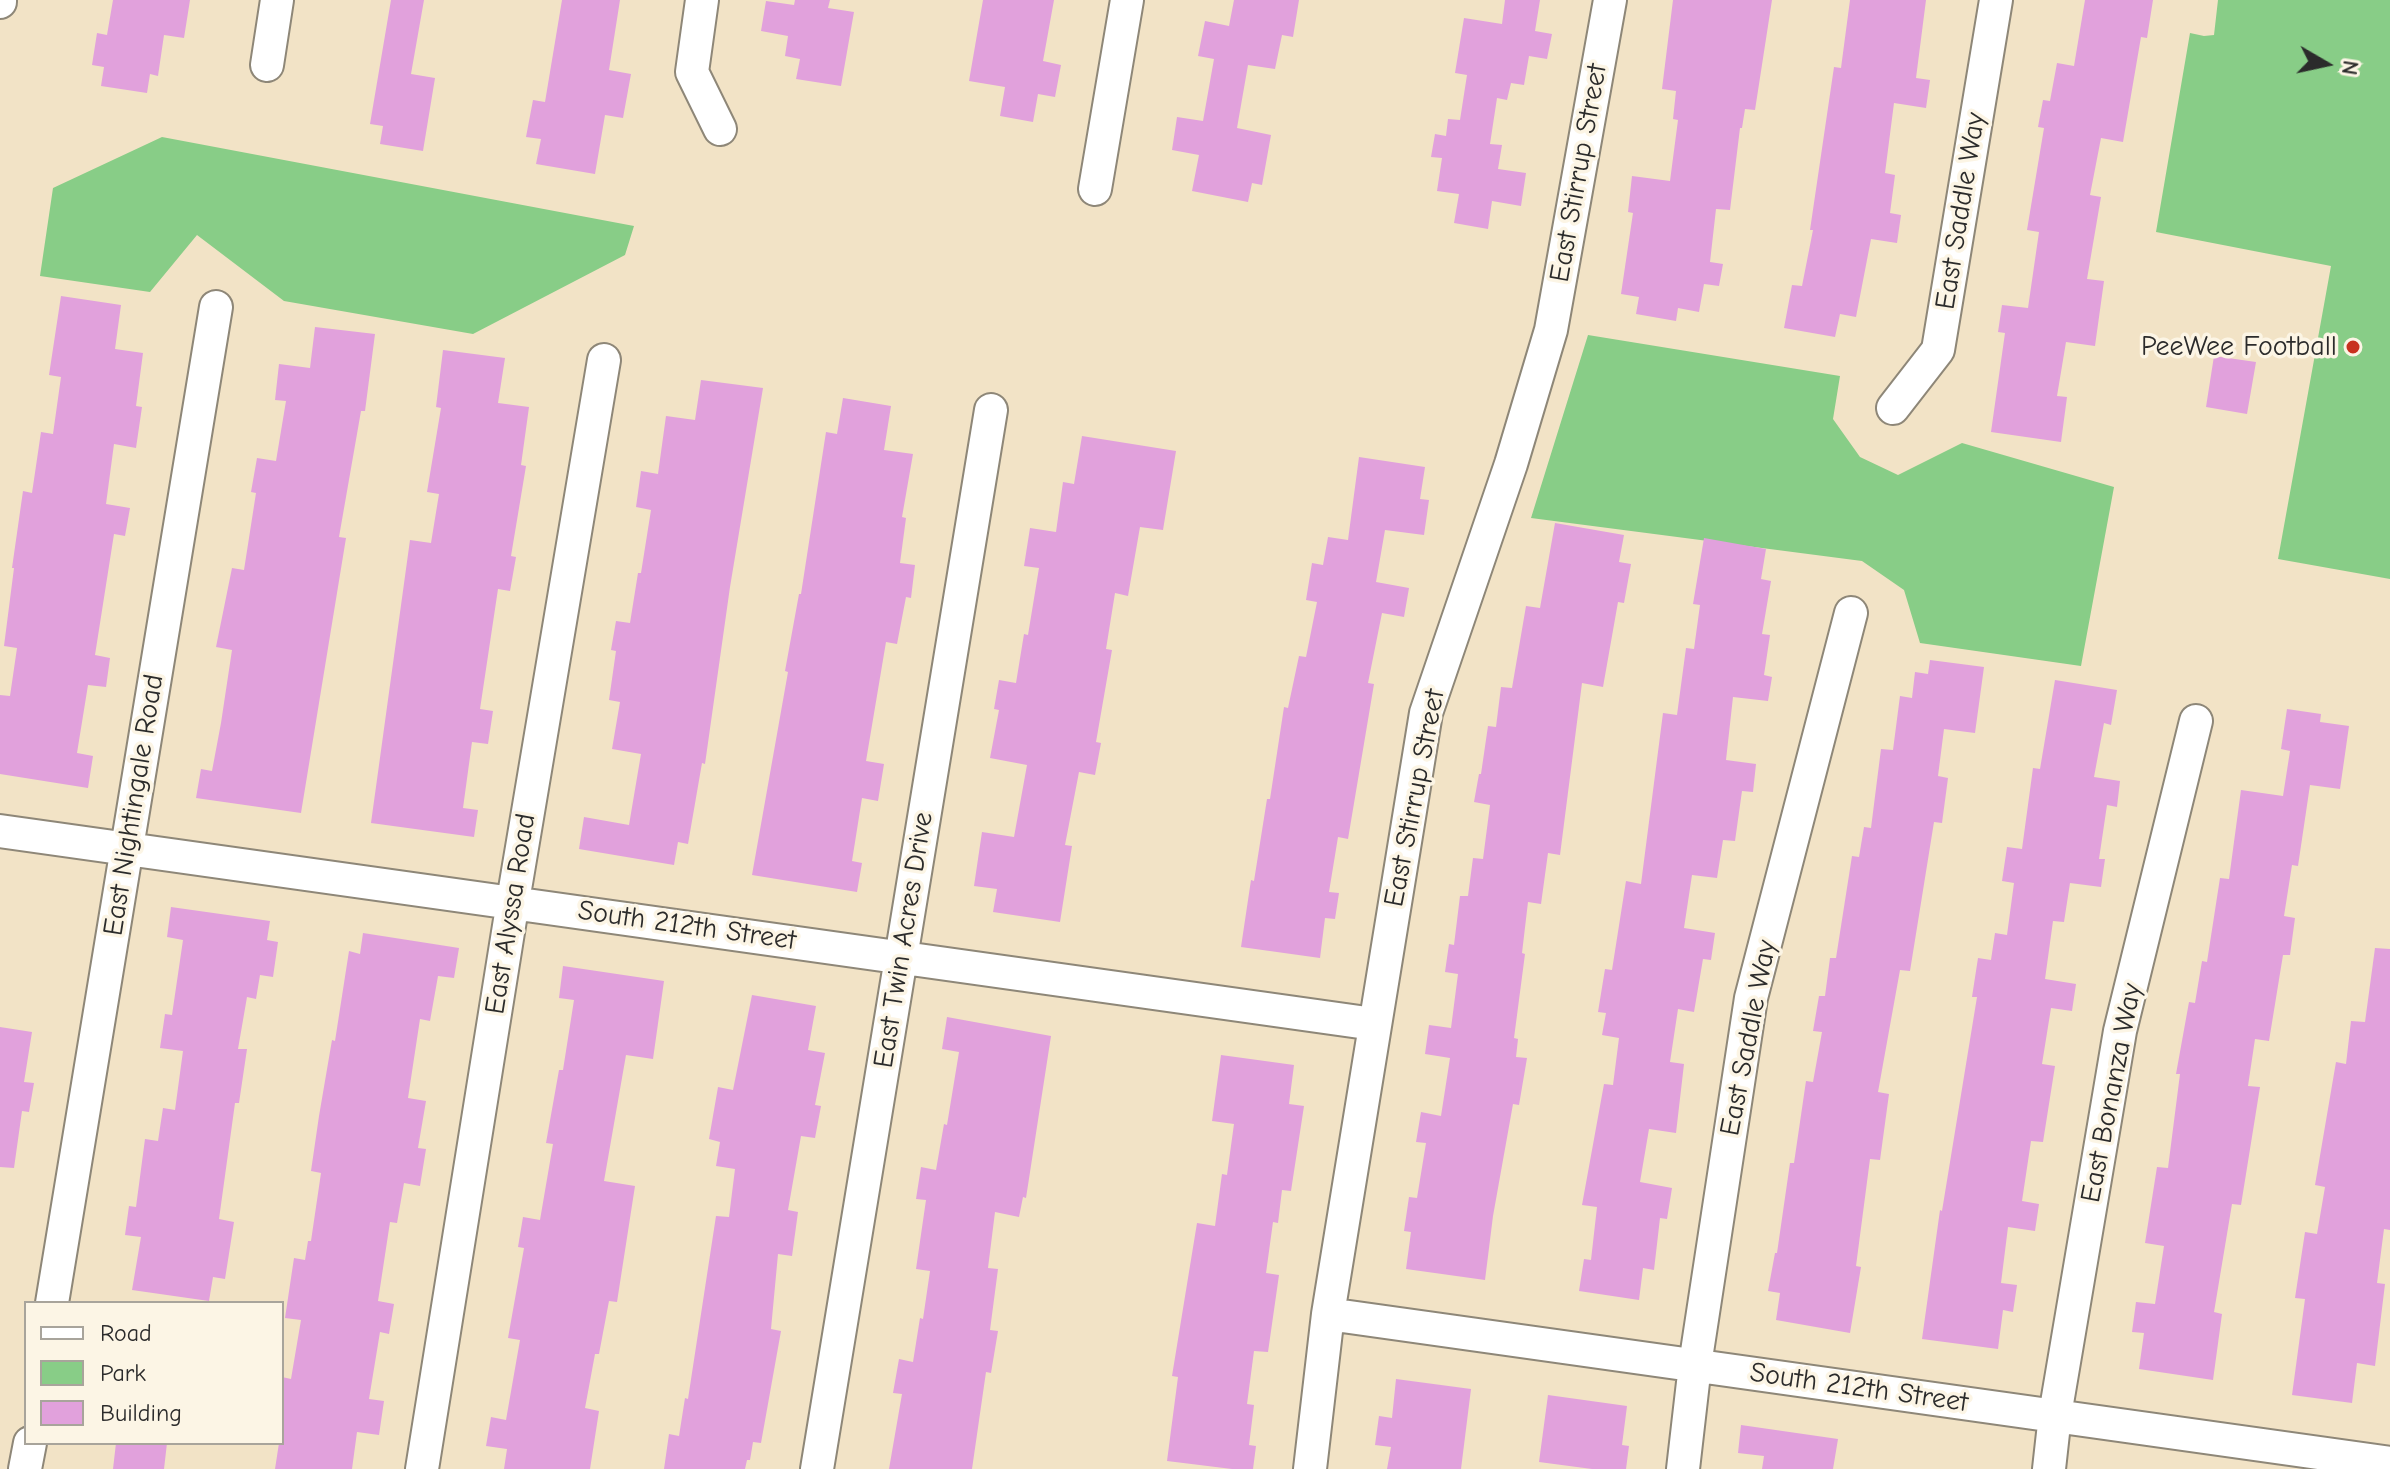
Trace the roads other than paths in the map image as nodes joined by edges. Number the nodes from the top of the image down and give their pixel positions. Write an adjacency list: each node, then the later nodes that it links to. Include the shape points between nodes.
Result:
1 (277, 0): 6 (street)
2 (702, 0): 7 (street, via 692,72)
3 (1127, 0): 8 (street)
4 (1610, 0): 19 (street, East Stirrup Street, via 1551,330 1426,713)
5 (1996, 0): 11 (street, East Saddle Way, via 1938,350)
6 (267, 65)
7 (720, 129)
8 (1095, 189)
9 (216, 307): 16 (street, East Nightingale Road)
10 (604, 360): 17 (street, East Alyssa Road)
11 (1893, 408)
12 (991, 410): 18 (street, East Twin Acres Drive)
13 (1851, 613): 22 (street, East Saddle Way, via 1751,998)
14 (2196, 721): 23 (street, East Bonanza Way, via 2120,1031)
15 (0, 831): 16 (street, South 212th Street)
16 (126, 848): 17 (street, South 212th Street); 20 (street, East Nightingale Road)
17 (513, 901): 18 (street, South 212th Street); 27 (street, East Alyssa Road)
18 (901, 956): 19 (street, South 212th Street); 28 (street, East Twin Acres Drive)
19 (1374, 1024): 21 (street, East Stirrup Street)
20 (52, 1301)
21 (1328, 1314): 22 (street, South 212th Street); 29 (street, East Stirrup Street)
22 (1695, 1365): 23 (street, South 212th Street); 30 (street, East Saddle Way)
23 (2055, 1415): 25 (street, South 212th Street); 31 (street, East Bonanza Way)
24 (30, 1445): 26 (street)
25 (2390, 1463)
26 (25, 1469)
27 (422, 1469)
28 (817, 1469)
29 (1310, 1469)
30 (1683, 1469)
31 (2049, 1469)

